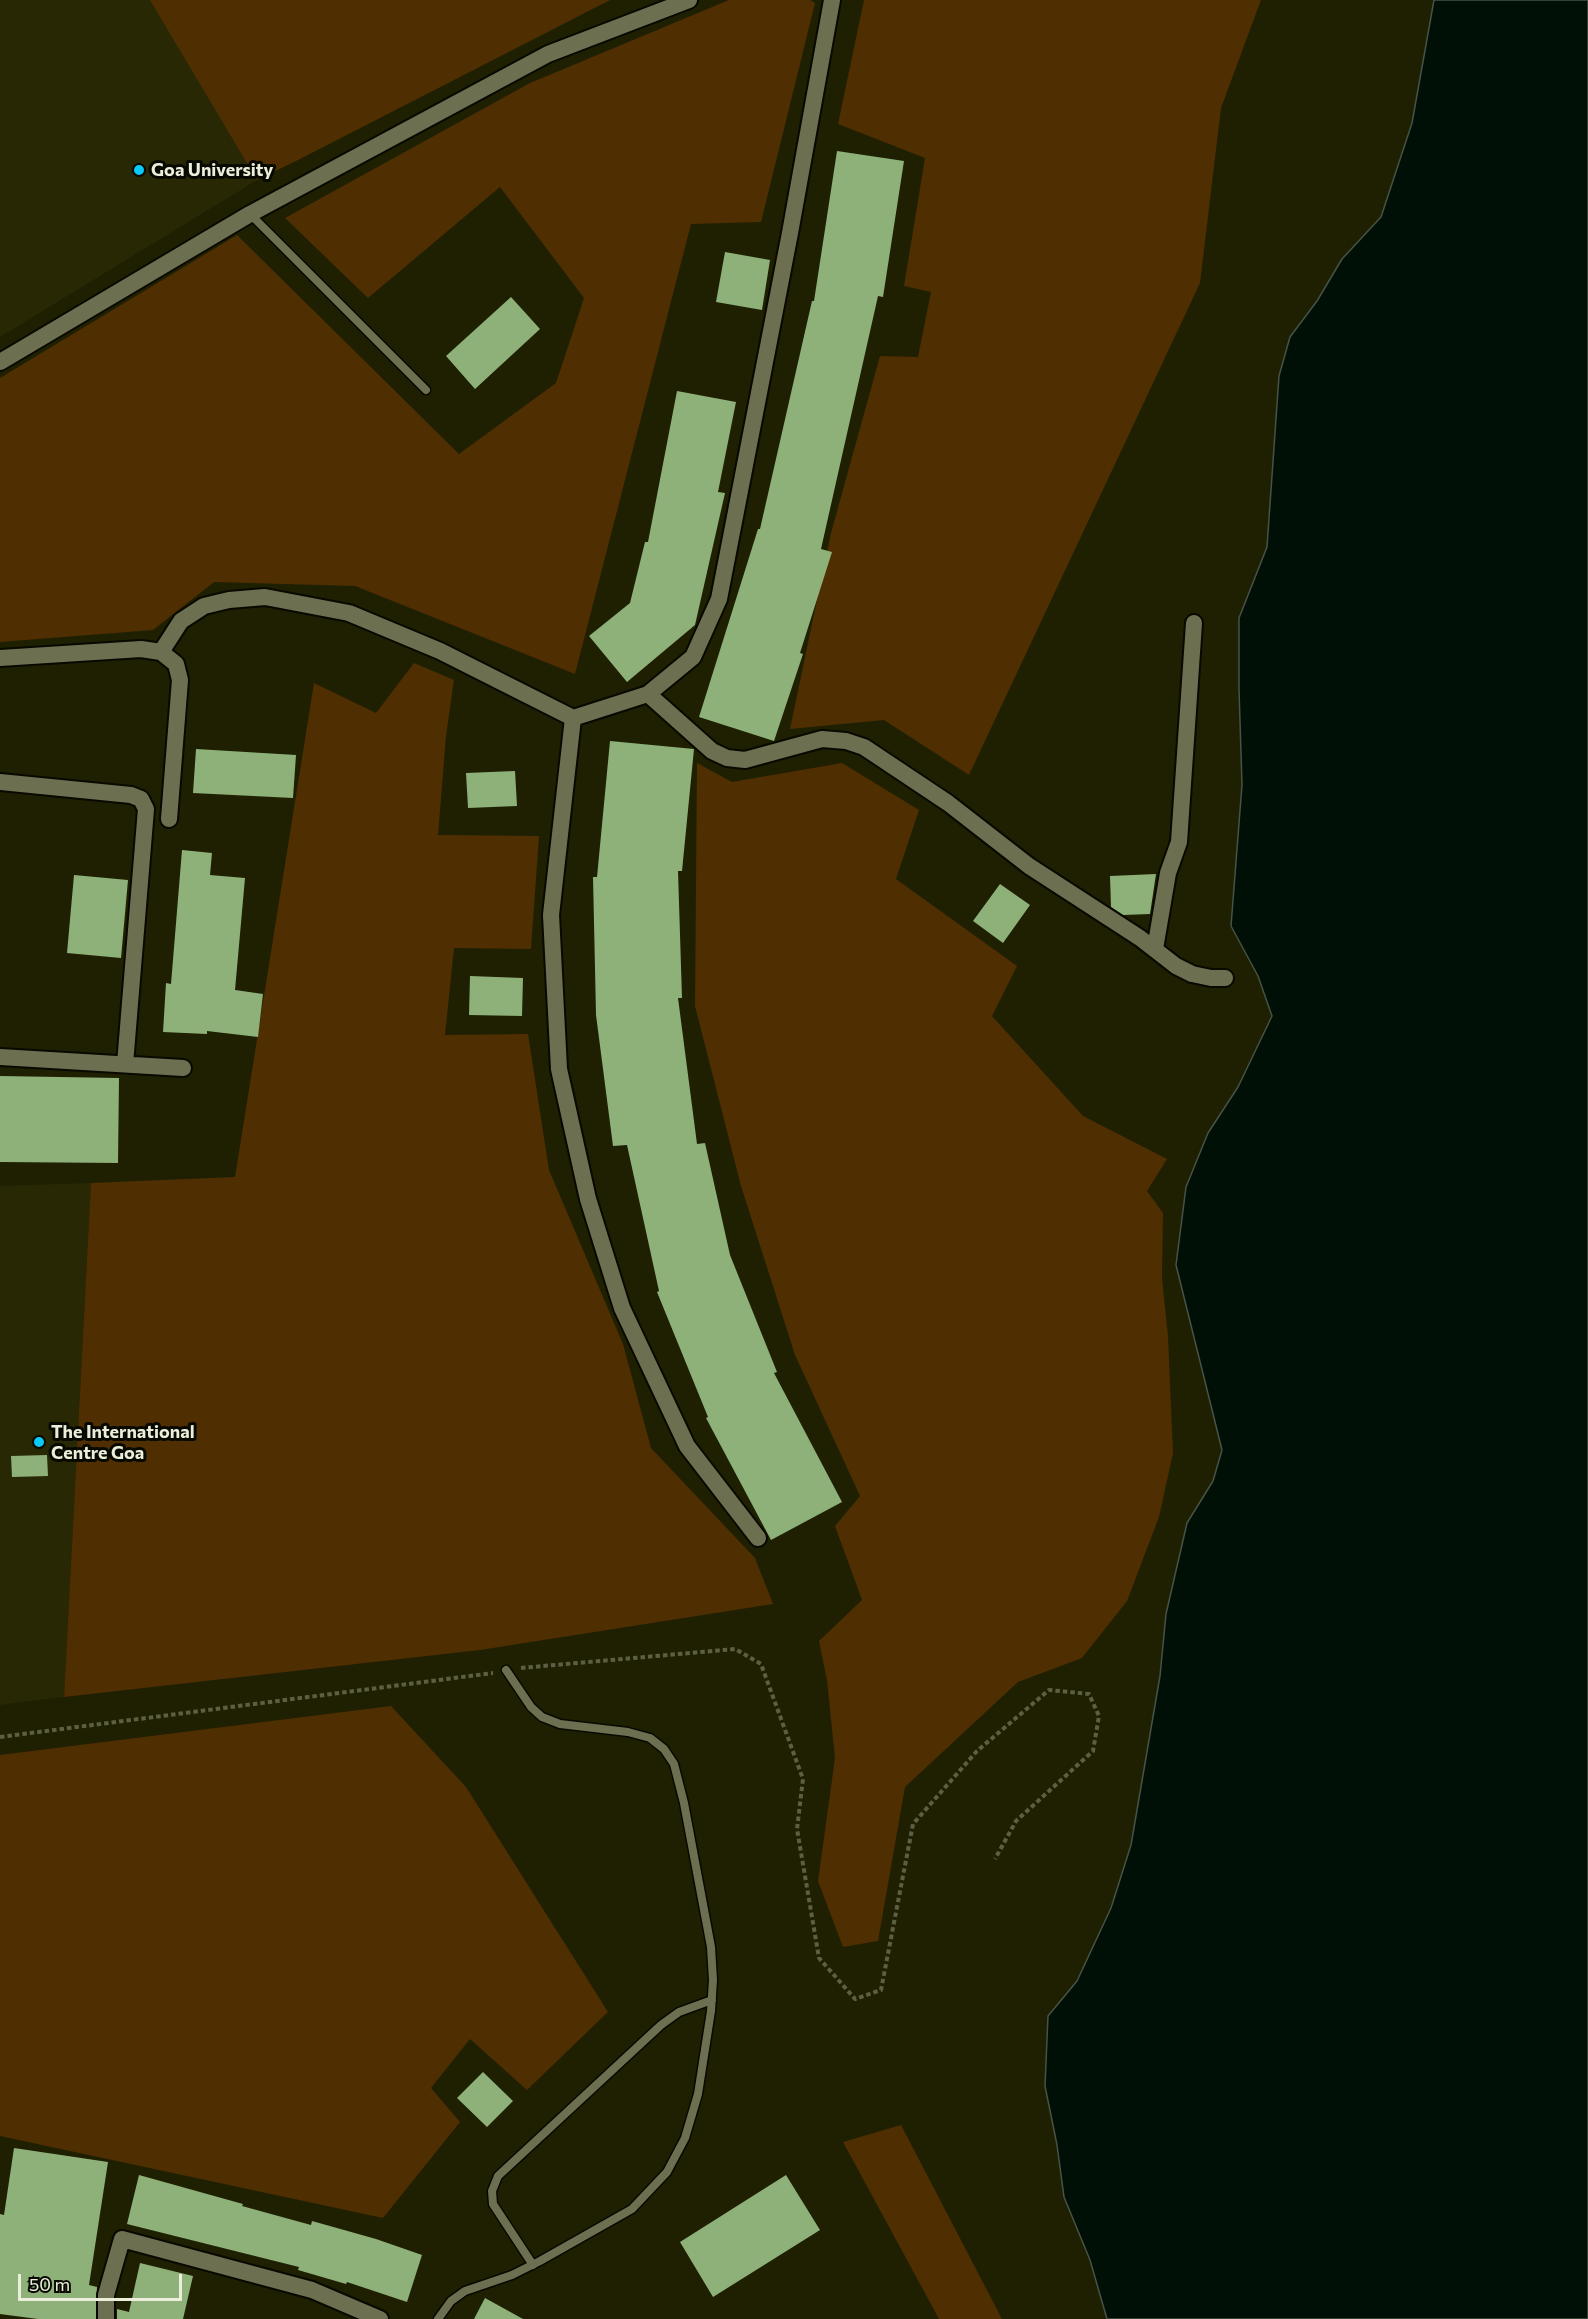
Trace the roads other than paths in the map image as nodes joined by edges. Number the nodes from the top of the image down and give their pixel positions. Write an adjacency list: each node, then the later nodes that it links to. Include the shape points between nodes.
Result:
1 (689, 0): 3 (street, via 548,54)
2 (832, 0): 9 (street, via 719,599 693,657)
3 (250, 214): 4 (street); 5 (lane)
4 (0, 362)
5 (426, 390)
6 (1194, 623): 13 (street, via 1179,842 1168,873)
7 (161, 652): 8 (street, via 141,649); 10 (street, via 181,621 204,606 265,597 349,613 440,651); 12 (street, via 176,664 180,680)
8 (0, 658)
9 (648, 694): 10 (street); 13 (street, via 712,751 727,758 745,760 822,739 864,747 948,803 1029,866)
10 (573, 718): 18 (street, via 551,915 559,1070 588,1199 621,1308 687,1446)
11 (0, 782): 16 (street, via 131,795 141,799 146,809)
12 (169, 819)
13 (1155, 949): 14 (street, via 1192,974)
14 (1225, 978)
15 (0, 1057): 16 (street)
16 (125, 1064): 17 (street)
17 (183, 1068)
18 (758, 1538)
19 (506, 1670): 20 (lane, via 542,1717 560,1724 650,1738 674,1764 711,1947)
20 (712, 2000): 21 (lane, via 698,2094 685,2138 667,2172 632,2210); 21 (lane, via 661,2025 498,2176 492,2191 493,2204)
21 (533, 2265): 24 (lane, via 465,2291 451,2301)
22 (106, 2319): 23 (street, via 106,2295 122,2239 312,2290)
23 (380, 2319)
24 (438, 2319)

